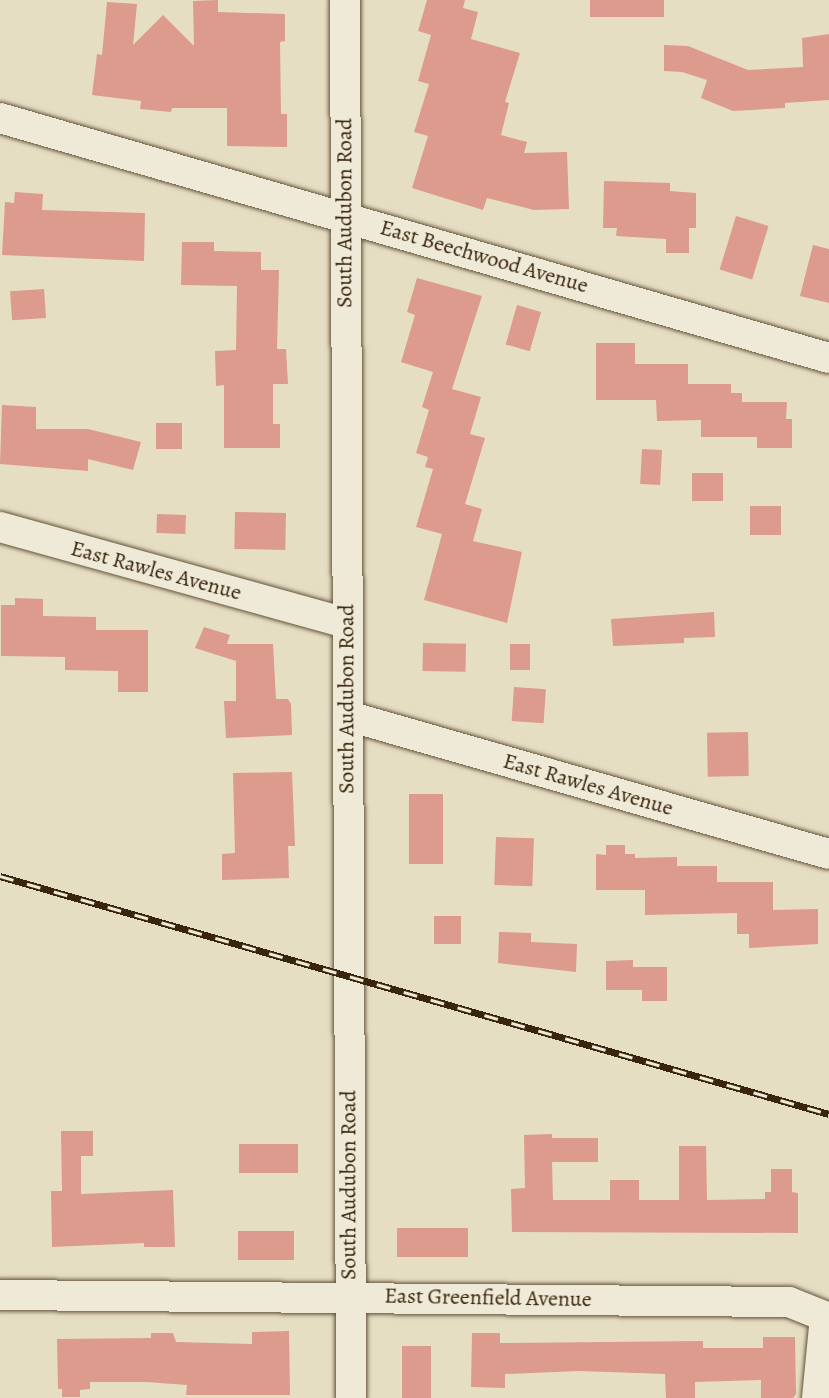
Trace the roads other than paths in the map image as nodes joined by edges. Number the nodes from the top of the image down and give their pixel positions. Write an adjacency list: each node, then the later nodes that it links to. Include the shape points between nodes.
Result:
1 (345, 0): 3 (street, South Audubon Road)
2 (0, 118): 3 (street, East Beechwood Avenue)
3 (346, 216): 4 (street, East Beechwood Avenue); 6 (street, South Audubon Road)
4 (829, 358)
5 (0, 528): 6 (street, East Rawles Avenue)
6 (347, 623): 7 (street, South Audubon Road)
7 (348, 716): 8 (street, East Rawles Avenue); 10 (street, South Audubon Road)
8 (829, 854)
9 (0, 1295): 10 (street, East Greenfield Avenue)
10 (349, 1296): 11 (street, East Greenfield Avenue, via 789,1302); 12 (street, South Audubon Road)
11 (827, 1318): 13 (street)
12 (351, 1398)
13 (817, 1398)

